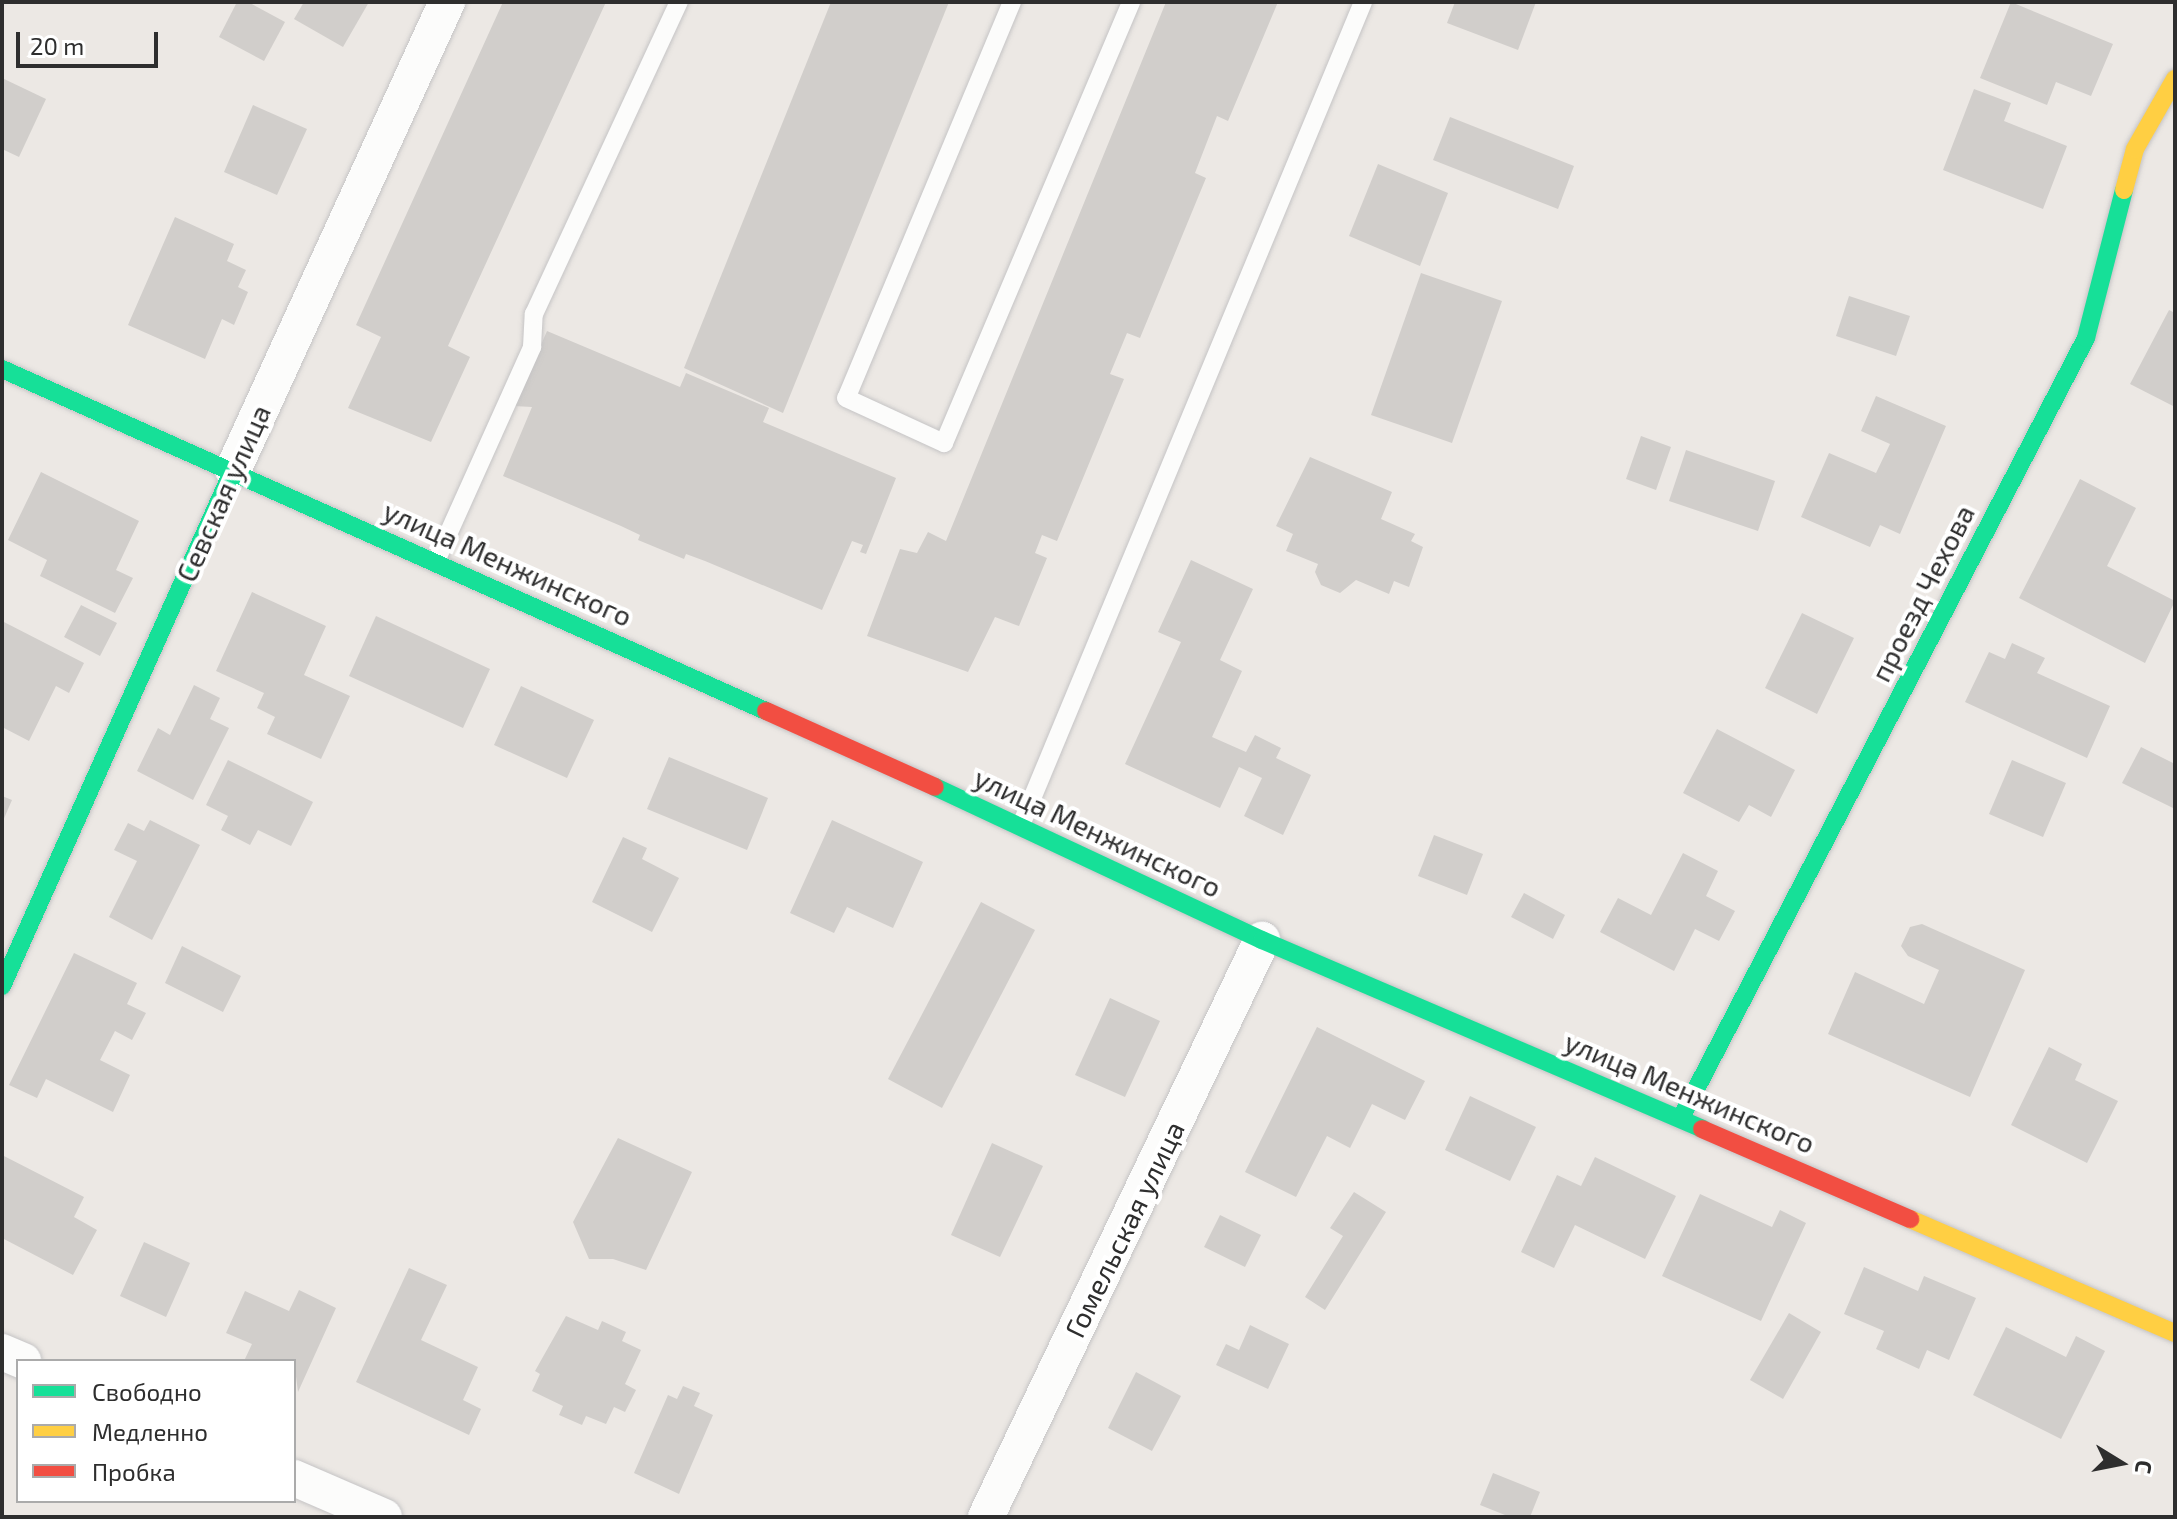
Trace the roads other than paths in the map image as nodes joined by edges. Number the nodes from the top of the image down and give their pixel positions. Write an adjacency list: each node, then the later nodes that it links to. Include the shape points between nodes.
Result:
1 (447, 2): 8 (street, Севская улица)
2 (679, 2): 9 (lane, via 534,314 532,347)
3 (1012, 2): 4 (lane, via 846,398 944,443)
4 (1131, 2)
5 (1363, 2): 10 (lane)
6 (2175, 79): 13 (street, проезд Чехова, via 2135,149 2086,338)
7 (2, 369): 8 (street, улица Менжинского)
8 (233, 470): 9 (street, улица Менжинского); 12 (street, Севская улица)
9 (436, 561): 10 (street, улица Менжинского)
10 (1021, 825): 11 (street, улица Менжинского)
11 (1262, 940): 13 (street, улица Менжинского); 17 (street, Гомельская улица)
12 (2, 986)
13 (1681, 1118): 14 (street, улица Менжинского)
14 (2175, 1333)
15 (296, 1479): 16 (street)
16 (384, 1517)
17 (986, 1517)

